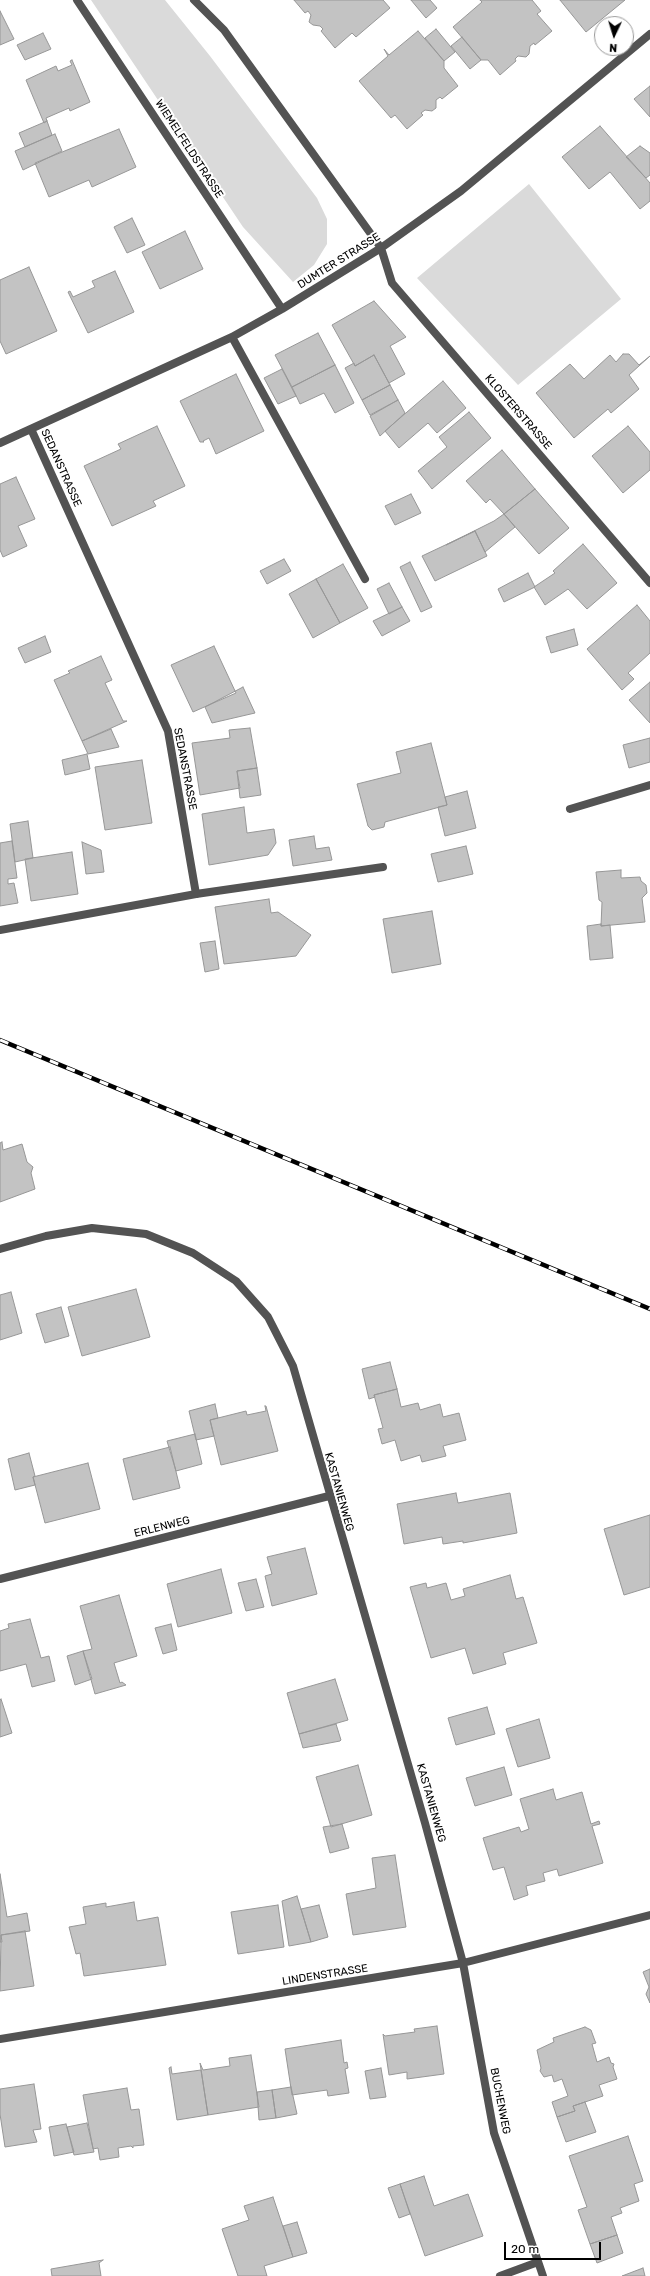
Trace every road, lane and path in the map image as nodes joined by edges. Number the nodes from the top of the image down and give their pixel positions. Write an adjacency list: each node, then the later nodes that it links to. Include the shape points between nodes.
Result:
1 (77, 0): 5 (street, WIEMELFELDSTRASSE)
2 (194, 0): 4 (street, via 224,30)
3 (650, 34): 4 (street, DUMTER STRASSE, via 461,191)
4 (381, 248): 5 (street, DUMTER STRASSE); 10 (street, KLOSTERSTRASSE, via 392,283)
5 (282, 309): 6 (street, DUMTER STRASSE)
6 (232, 337): 7 (street, DUMTER STRASSE); 9 (street)
7 (31, 429): 8 (street, DUMTER STRASSE); 14 (street, SEDANSTRASSE, via 168,732)
8 (0, 443)
9 (365, 579)
10 (650, 583)
11 (650, 785): 12 (street)
12 (570, 809)
13 (383, 867): 14 (street)
14 (196, 894): 15 (street)
15 (0, 930)
16 (0, 1249): 17 (street, KASTANIENWEG, via 46,1236 92,1228 146,1234 193,1253 236,1281 268,1317 293,1366)
17 (329, 1496): 18 (street, ERLENWEG); 20 (street, KASTANIENWEG, via 425,1823)
18 (0, 1579)
19 (650, 1915): 20 (street, LINDENSTRASSE)
20 (463, 1963): 21 (street, LINDENSTRASSE); 22 (street, BUCHENWEG, via 494,2133)
21 (0, 2039)
22 (538, 2262): 23 (street); 24 (street, BUCHENWEG)
23 (500, 2276)
24 (543, 2276)

